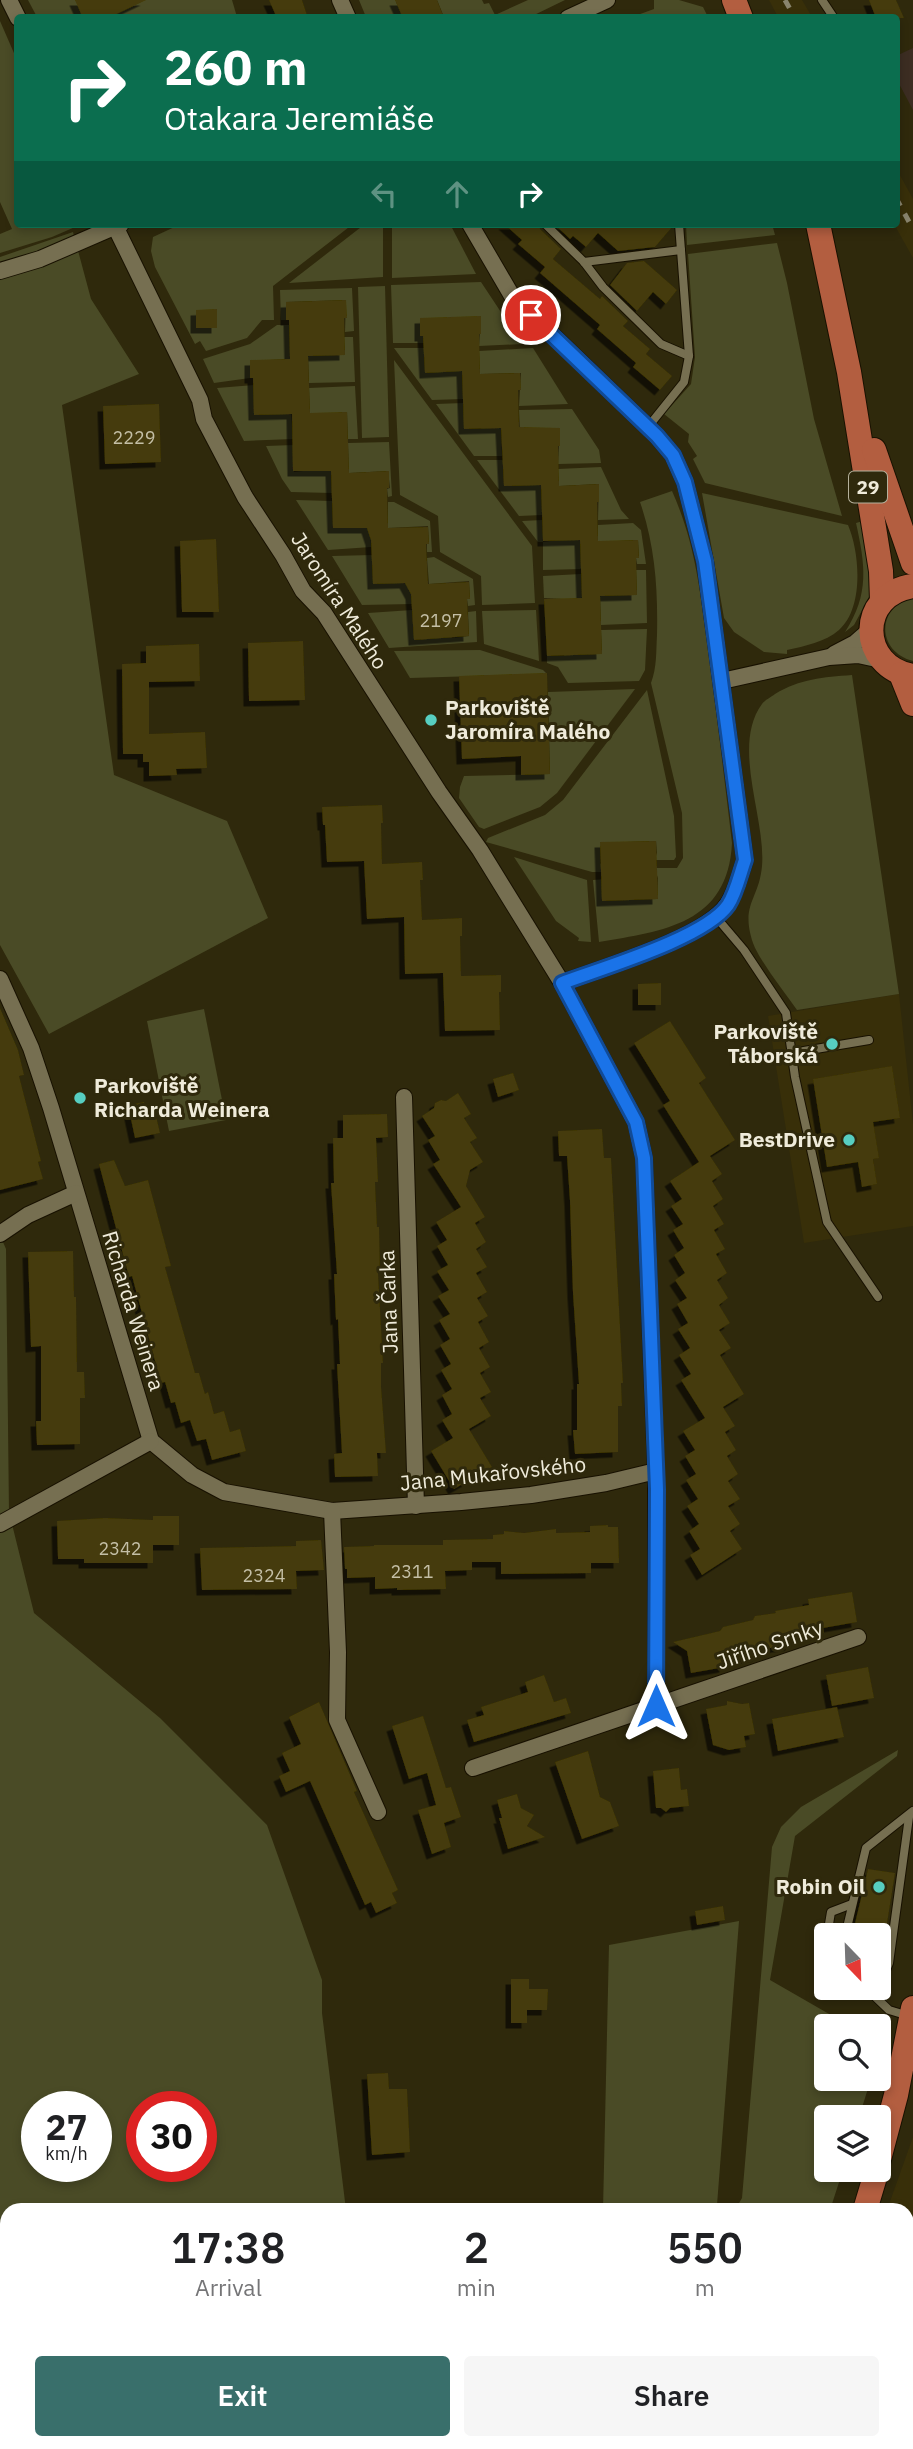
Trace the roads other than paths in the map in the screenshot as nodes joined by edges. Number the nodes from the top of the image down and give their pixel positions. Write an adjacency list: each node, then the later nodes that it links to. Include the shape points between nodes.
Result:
1 (607, 0): 2 (street)
2 (577, 14)
3 (110, 228): 11 (street)
4 (118, 228): 26 (street, Jaromíra Malého, via 200,400 204,419 245,497 303,591 324,613 480,850)
5 (472, 228): 14 (street, via 512,296)
6 (549, 228): 10 (lane)
7 (679, 228): 9 (lane)
8 (819, 228): 13 (main road, 29)
9 (681, 250): 10 (lane); 12 (lane)
10 (584, 262): 12 (lane, via 661,344)
11 (0, 271)
12 (689, 356): 14 (lane, via 684,382)
13 (849, 372): 15 (main road, 29); 17 (main road, 29)
14 (648, 427): 22 (street, via 673,455 685,482 705,561)
15 (913, 563)
16 (913, 586): 17 (main road, via 894,591)
17 (882, 601): 18 (main road, 29)
18 (871, 629): 19 (street); 20 (main road)
19 (829, 657): 20 (street, via 858,655); 22 (street)
20 (881, 660): 21 (main road)
21 (907, 675): 23 (main road)
22 (722, 681): 24 (street, via 745,860 728,905)
23 (913, 704)
24 (716, 917): 26 (street, via 694,933); 28 (lane, via 786,1013)
25 (0, 979): 30 (street, Richarda Weinera, via 31,1048)
26 (562, 983): 34 (street, via 636,1122 644,1158)
27 (869, 1040): 28 (lane)
28 (792, 1053): 32 (lane, via 827,1222)
29 (404, 1097): 35 (street, Jana Čarka)
30 (76, 1193): 31 (street); 33 (street, Richarda Weinera)
31 (0, 1234)
32 (878, 1297)
33 (151, 1441): 36 (street, Jana Mukařovského, via 192,1475 224,1492); 37 (street)
34 (656, 1471): 35 (street, Jana Mukařovského, via 531,1494); 39 (street)
35 (416, 1506): 36 (street, Jana Mukařovského)
36 (332, 1511): 41 (street, via 337,1720)
37 (0, 1524)
38 (858, 1637): 39 (street, Jiřího Srnky)
39 (656, 1706): 40 (street, Jiřího Srnky)
40 (473, 1768)
41 (378, 1812)
42 (911, 1814): 43 (lane, via 866,1848); 46 (lane)
43 (852, 1904): 44 (lane, via 831,1912); 45 (lane)
44 (829, 1923)
45 (848, 1923)
46 (891, 1949)
47 (879, 2000): 48 (lane, via 889,2011)
48 (912, 2012): 49 (main road)
49 (891, 2114)
50 (873, 2182): 51 (main road)
51 (867, 2203)

